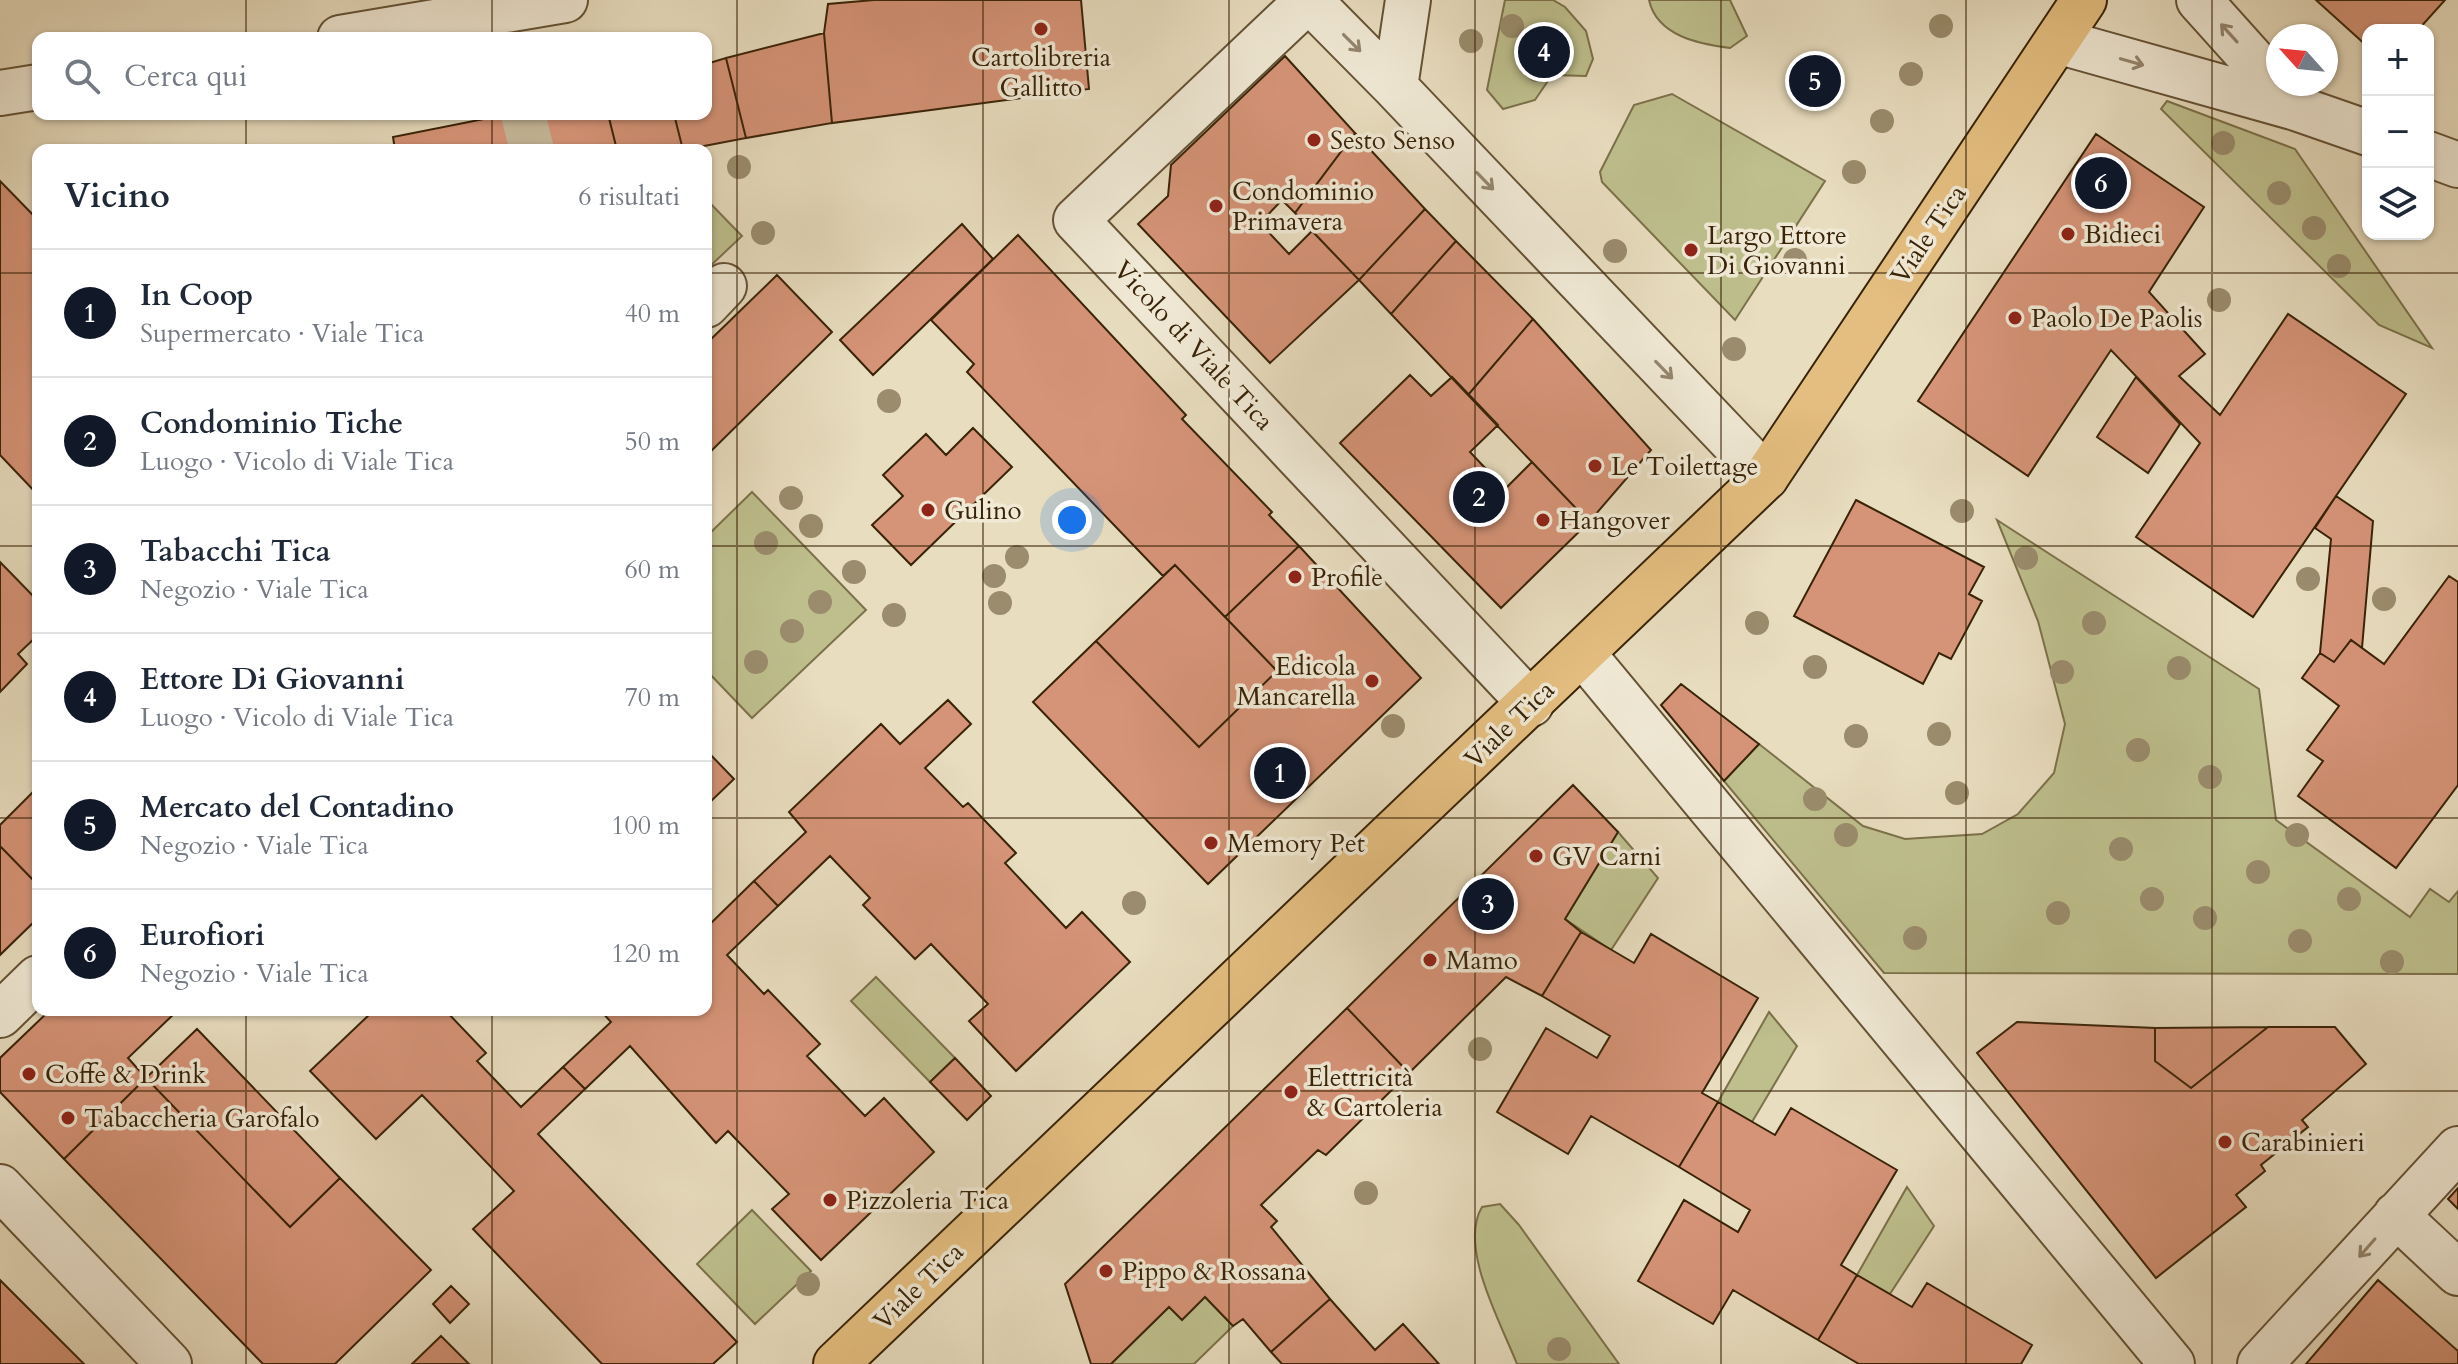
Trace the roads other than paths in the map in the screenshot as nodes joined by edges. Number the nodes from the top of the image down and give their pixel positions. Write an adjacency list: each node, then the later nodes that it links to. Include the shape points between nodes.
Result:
1 (565, 0): 6 (street)
2 (1308, 0): 9 (street, one-way to 9); 18 (street, Vicolo di Viale Tica, via 1076,220)
3 (1408, 0): 9 (street)
4 (2084, 0): 8 (main road, Viale Tica)
5 (2199, 0): 12 (street, one-way to 5)
6 (504, 25): 7 (street)
7 (416, 32)
8 (2057, 41): 12 (street, one-way to 12); 16 (main road, Viale Tica)
9 (1395, 87): 16 (street, one-way to 16)
10 (32, 88): 11 (street)
11 (0, 93)
12 (2296, 108): 13 (street)
13 (2362, 131)
14 (2434, 156): 15 (street)
15 (2458, 165)
16 (1766, 477): 17 (main road, Viale Tica)
17 (1583, 654): 18 (main road, Viale Tica); 27 (street)
18 (1531, 704): 26 (main road, Viale Tica)
19 (32, 984): 20 (street)
20 (0, 1015)
21 (2458, 1149): 23 (street)
22 (0, 1187): 25 (street)
23 (2396, 1215): 24 (street); 28 (street, one-way to 28)
24 (2458, 1273)
25 (169, 1364)
26 (836, 1364)
27 (2172, 1364)
28 (2260, 1364)

